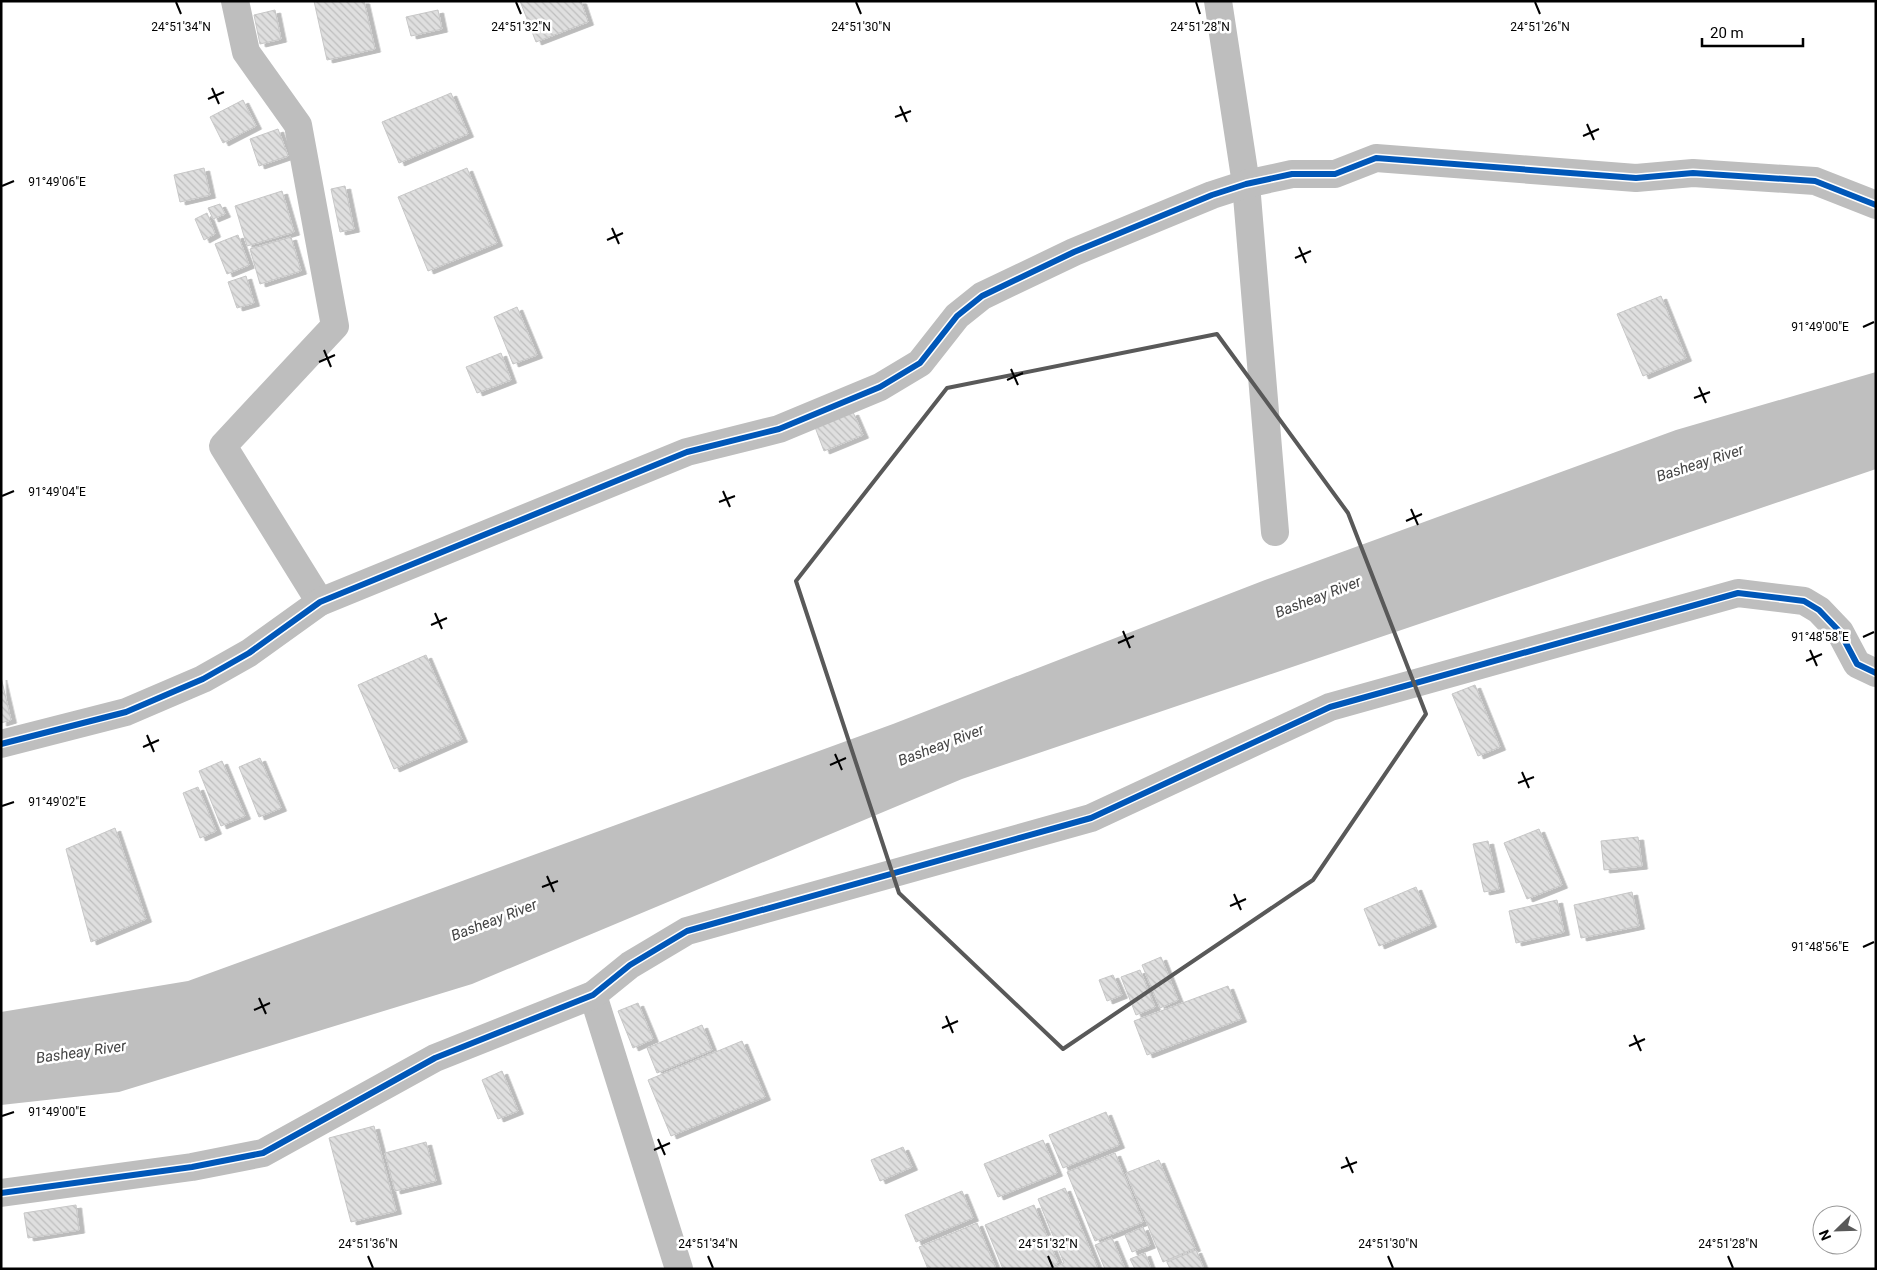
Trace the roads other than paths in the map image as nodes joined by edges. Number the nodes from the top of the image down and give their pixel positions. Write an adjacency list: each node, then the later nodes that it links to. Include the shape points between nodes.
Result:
1 (234, 1): 6 (street, via 246,52 298,125 335,326 223,446)
2 (1218, 1): 3 (street)
3 (1246, 184): 4 (street, via 1292,174 1335,174 1376,158 1636,178 1693,172 1815,181); 5 (street); 6 (street, via 1074,252 982,296 957,316 920,363 880,387 779,429 687,452)
4 (1876, 205)
5 (1275, 532)
6 (320, 602): 8 (street, via 249,653 203,679 126,712)
7 (1876, 673): 9 (street, via 1857,664 1840,632 1819,610 1804,601 1738,593 1330,707 1092,818 687,931 630,965)
8 (1, 744)
9 (593, 994): 10 (street, via 435,1058 263,1153 192,1167); 11 (street)
10 (1, 1194)
11 (679, 1269)

